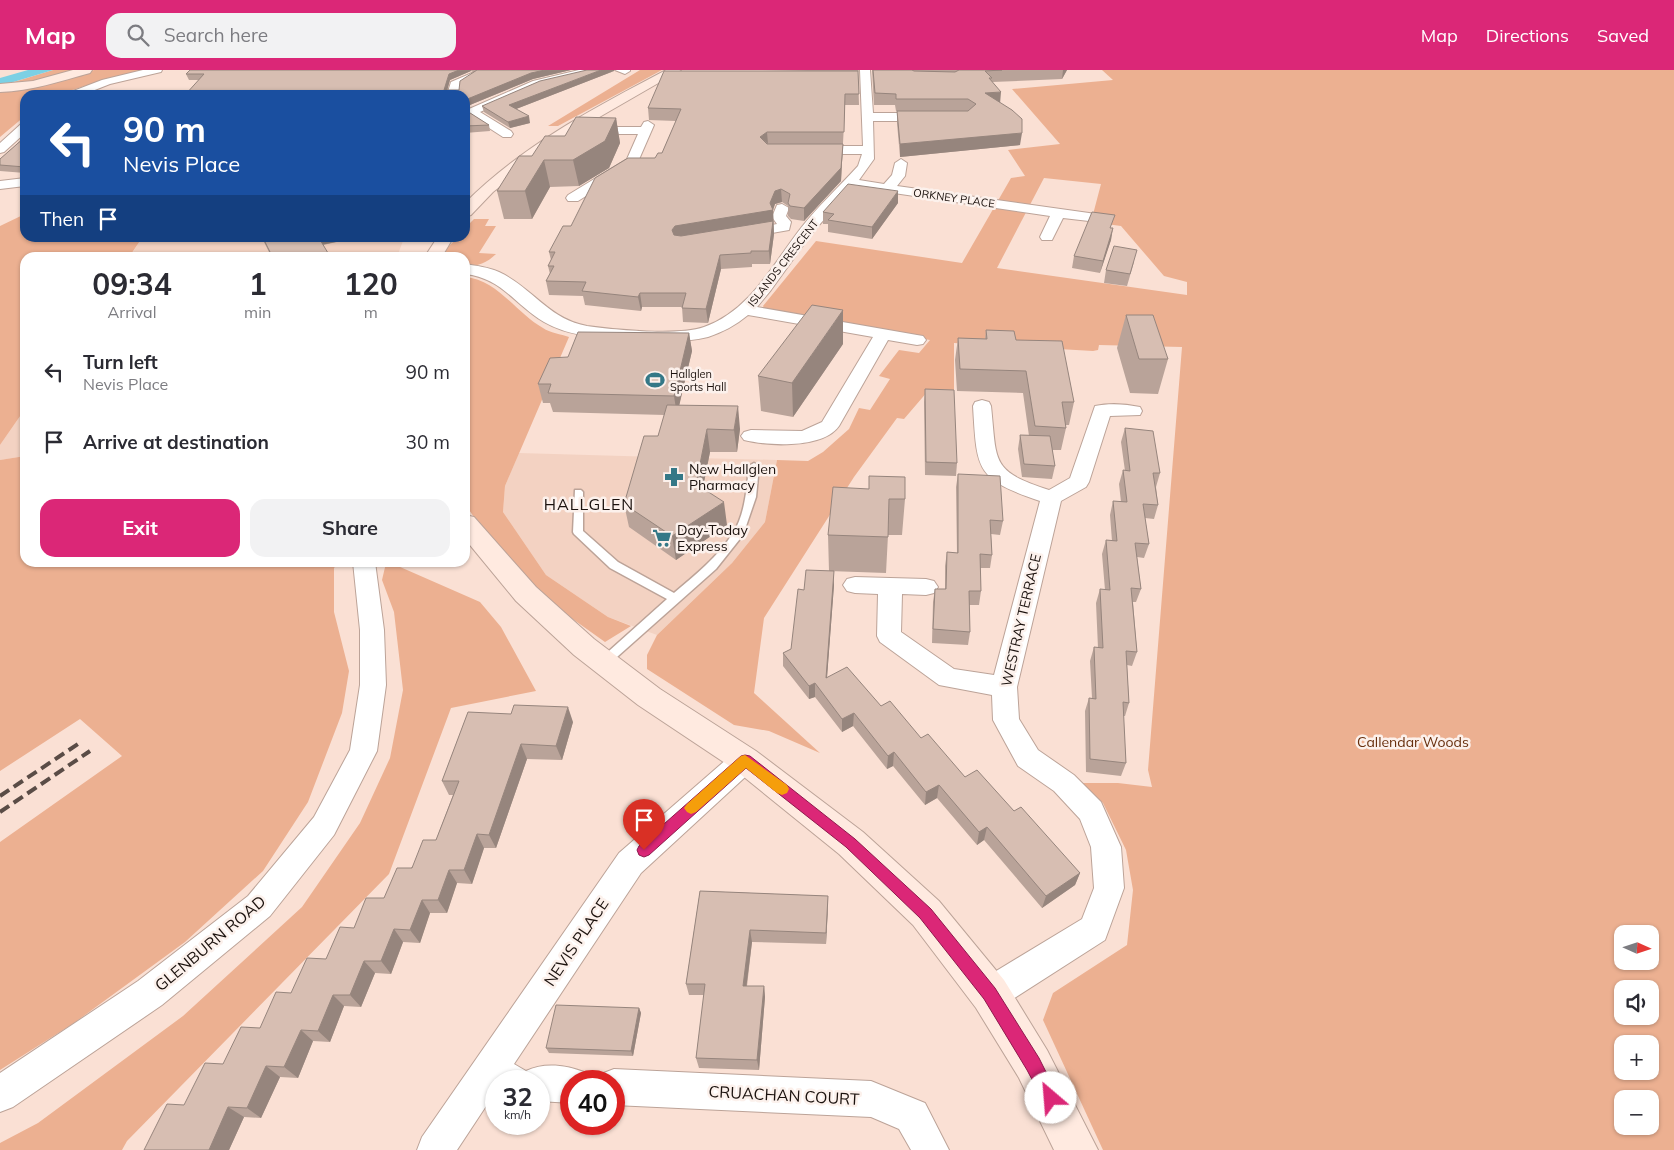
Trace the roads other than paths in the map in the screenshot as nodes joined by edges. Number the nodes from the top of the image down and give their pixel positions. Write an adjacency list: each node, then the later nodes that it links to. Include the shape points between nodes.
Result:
1 (86, 70): 7 (street, via 20,87)
2 (157, 70): 8 (street)
3 (592, 70): 10 (street, via 537,82)
4 (679, 72): 14 (street)
5 (862, 74): 12 (street, ISLANDS CRESCENT)
6 (472, 76): 9 (street, via 455,84)
7 (0, 88)
8 (85, 90)
9 (454, 90)
10 (470, 111)
11 (470, 113): 16 (street)
12 (868, 117): 13 (street); 19 (street, ISLANDS CRESCENT)
13 (940, 117)
14 (565, 130): 25 (street, via 647,128 632,160); 26 (street, via 511,168)
15 (20, 131): 17 (street)
16 (507, 134)
17 (0, 149)
18 (798, 150): 19 (street)
19 (868, 150): 22 (street, ISLANDS CRESCENT, via 868,159)
20 (901, 163): 24 (street, via 898,176)
21 (20, 183): 23 (street)
22 (850, 183): 24 (street, ORKNEY PLACE); 31 (street, ISLANDS CRESCENT)
23 (0, 185)
24 (887, 189): 28 (street, ORKNEY PLACE)
25 (573, 198)
26 (470, 206)
27 (782, 208): 30 (street, via 779,216)
28 (1058, 213): 29 (street, ORKNEY PLACE); 33 (street)
29 (1089, 218)
30 (784, 226): 31 (street); 32 (street)
31 (807, 230): 35 (street, ISLANDS CRESCENT)
32 (726, 237)
33 (1047, 237)
34 (470, 270): 35 (street, ISLANDS CRESCENT, via 490,272 547,318 578,330 686,335 711,331)
35 (746, 310): 36 (street)
36 (883, 334): 37 (street); 40 (street, via 829,426 805,438)
37 (917, 340)
38 (982, 406): 43 (street, via 988,460 1012,483)
39 (1133, 411): 43 (street, via 1102,410 1079,482)
40 (751, 436)
41 (754, 466): 49 (lane, via 751,496 739,533 712,566)
42 (578, 492): 49 (lane, via 578,532 614,565)
43 (1051, 498): 51 (street, WESTRAY TERRACE)
44 (470, 529): 50 (street, via 526,594)
45 (365, 567): 56 (street, GLENBURN ROAD, via 372,630 373,685 363,751 324,826 259,906 150,993)
46 (855, 585): 47 (street)
47 (890, 586): 48 (street); 51 (street, via 889,636 948,678)
48 (926, 587)
49 (676, 599): 50 (lane)
50 (604, 662): 52 (street)
51 (1004, 688): 53 (street, WESTRAY TERRACE, via 1006,720 1028,758 1064,783 1091,811 1106,847 1108,888 1094,929)
52 (745, 760): 53 (street, via 850,843 926,914); 54 (street, NEVIS PLACE, via 630,863)
53 (990, 994): 60 (street, via 1033,1064)
54 (504, 1070)
55 (625, 1088): 59 (street, CRUACHAN COURT, via 871,1099 912,1116)
56 (0, 1094)
57 (485, 1095): 58 (street, NEVIS PLACE)
58 (436, 1150)
59 (931, 1150)
60 (1078, 1150)

